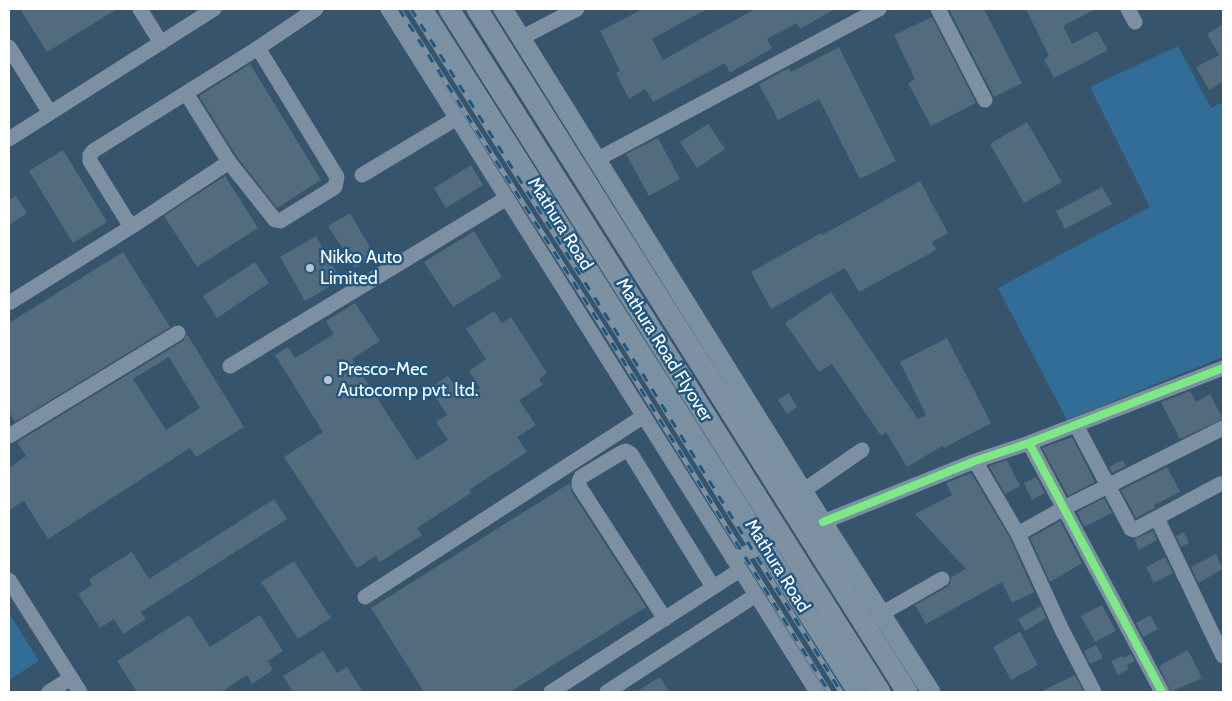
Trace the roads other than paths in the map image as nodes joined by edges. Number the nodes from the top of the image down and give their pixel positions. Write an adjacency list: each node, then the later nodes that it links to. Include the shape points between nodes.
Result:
1 (140, 9): 13 (street)
2 (214, 9): 13 (street)
3 (316, 9): 15 (street)
4 (388, 9): 19 (street)
5 (423, 9): 44 (main road, Mathura Road)
6 (449, 9): 61 (highway, Mathura Road Flyover)
7 (476, 9): 62 (highway, Mathura Road Flyover)
8 (503, 9): 12 (main road)
9 (577, 9): 12 (street)
10 (879, 9): 21 (street)
11 (938, 9): 17 (street)
12 (521, 38): 21 (main road)
13 (161, 43): 18 (street)
14 (9, 47): 18 (street)
15 (258, 48): 16 (street); 22 (street, via 337,177 337,182 335,187 275,220)
16 (186, 93): 22 (street); 25 (street, via 90,155 90,161)
17 (985, 100)
18 (50, 113): 20 (street)
19 (457, 118): 23 (street); 24 (street)
20 (9, 139)
21 (596, 160): 39 (main road)
22 (229, 162): 25 (street)
23 (362, 175)
24 (507, 198): 28 (street); 30 (street)
25 (131, 227): 26 (street)
26 (9, 303)
27 (178, 333): 33 (street)
28 (230, 366)
29 (1223, 368): 31 (street)
30 (644, 416): 45 (street); 50 (street)
31 (1076, 425): 34 (street); 38 (street)
32 (1223, 428): 38 (street)
33 (9, 436)
34 (1029, 443): 36 (street); 40 (street)
35 (862, 450): 39 (street)
36 (975, 461): 42 (street); 43 (street)
37 (1223, 484): 41 (street)
38 (1110, 485): 40 (street); 41 (street, via 1131,529)
39 (803, 490): 42 (main road)
40 (1064, 508): 43 (street); 65 (street)
41 (1157, 518): 53 (street)
42 (823, 522): 51 (main road)
43 (1018, 534): 64 (street)
44 (764, 545): 45 (street); 60 (main road, Mathura Road)
45 (737, 564): 48 (street); 49 (street)
46 (942, 579): 51 (street)
47 (9, 580): 54 (street)
48 (713, 587): 52 (street); 52 (street, via 631,454 621,453 581,477 579,486)
49 (756, 595): 58 (street); 59 (street)
50 (365, 597)
51 (881, 614): 63 (main road)
52 (665, 619): 57 (street)
53 (1223, 656)
54 (71, 678): 55 (street); 56 (street)
55 (49, 692)
56 (80, 692)
57 (551, 692)
58 (607, 692)
59 (817, 692)
60 (857, 692)
61 (880, 692)
62 (907, 692)
63 (931, 692)
64 (1094, 692)
65 (1162, 692)

